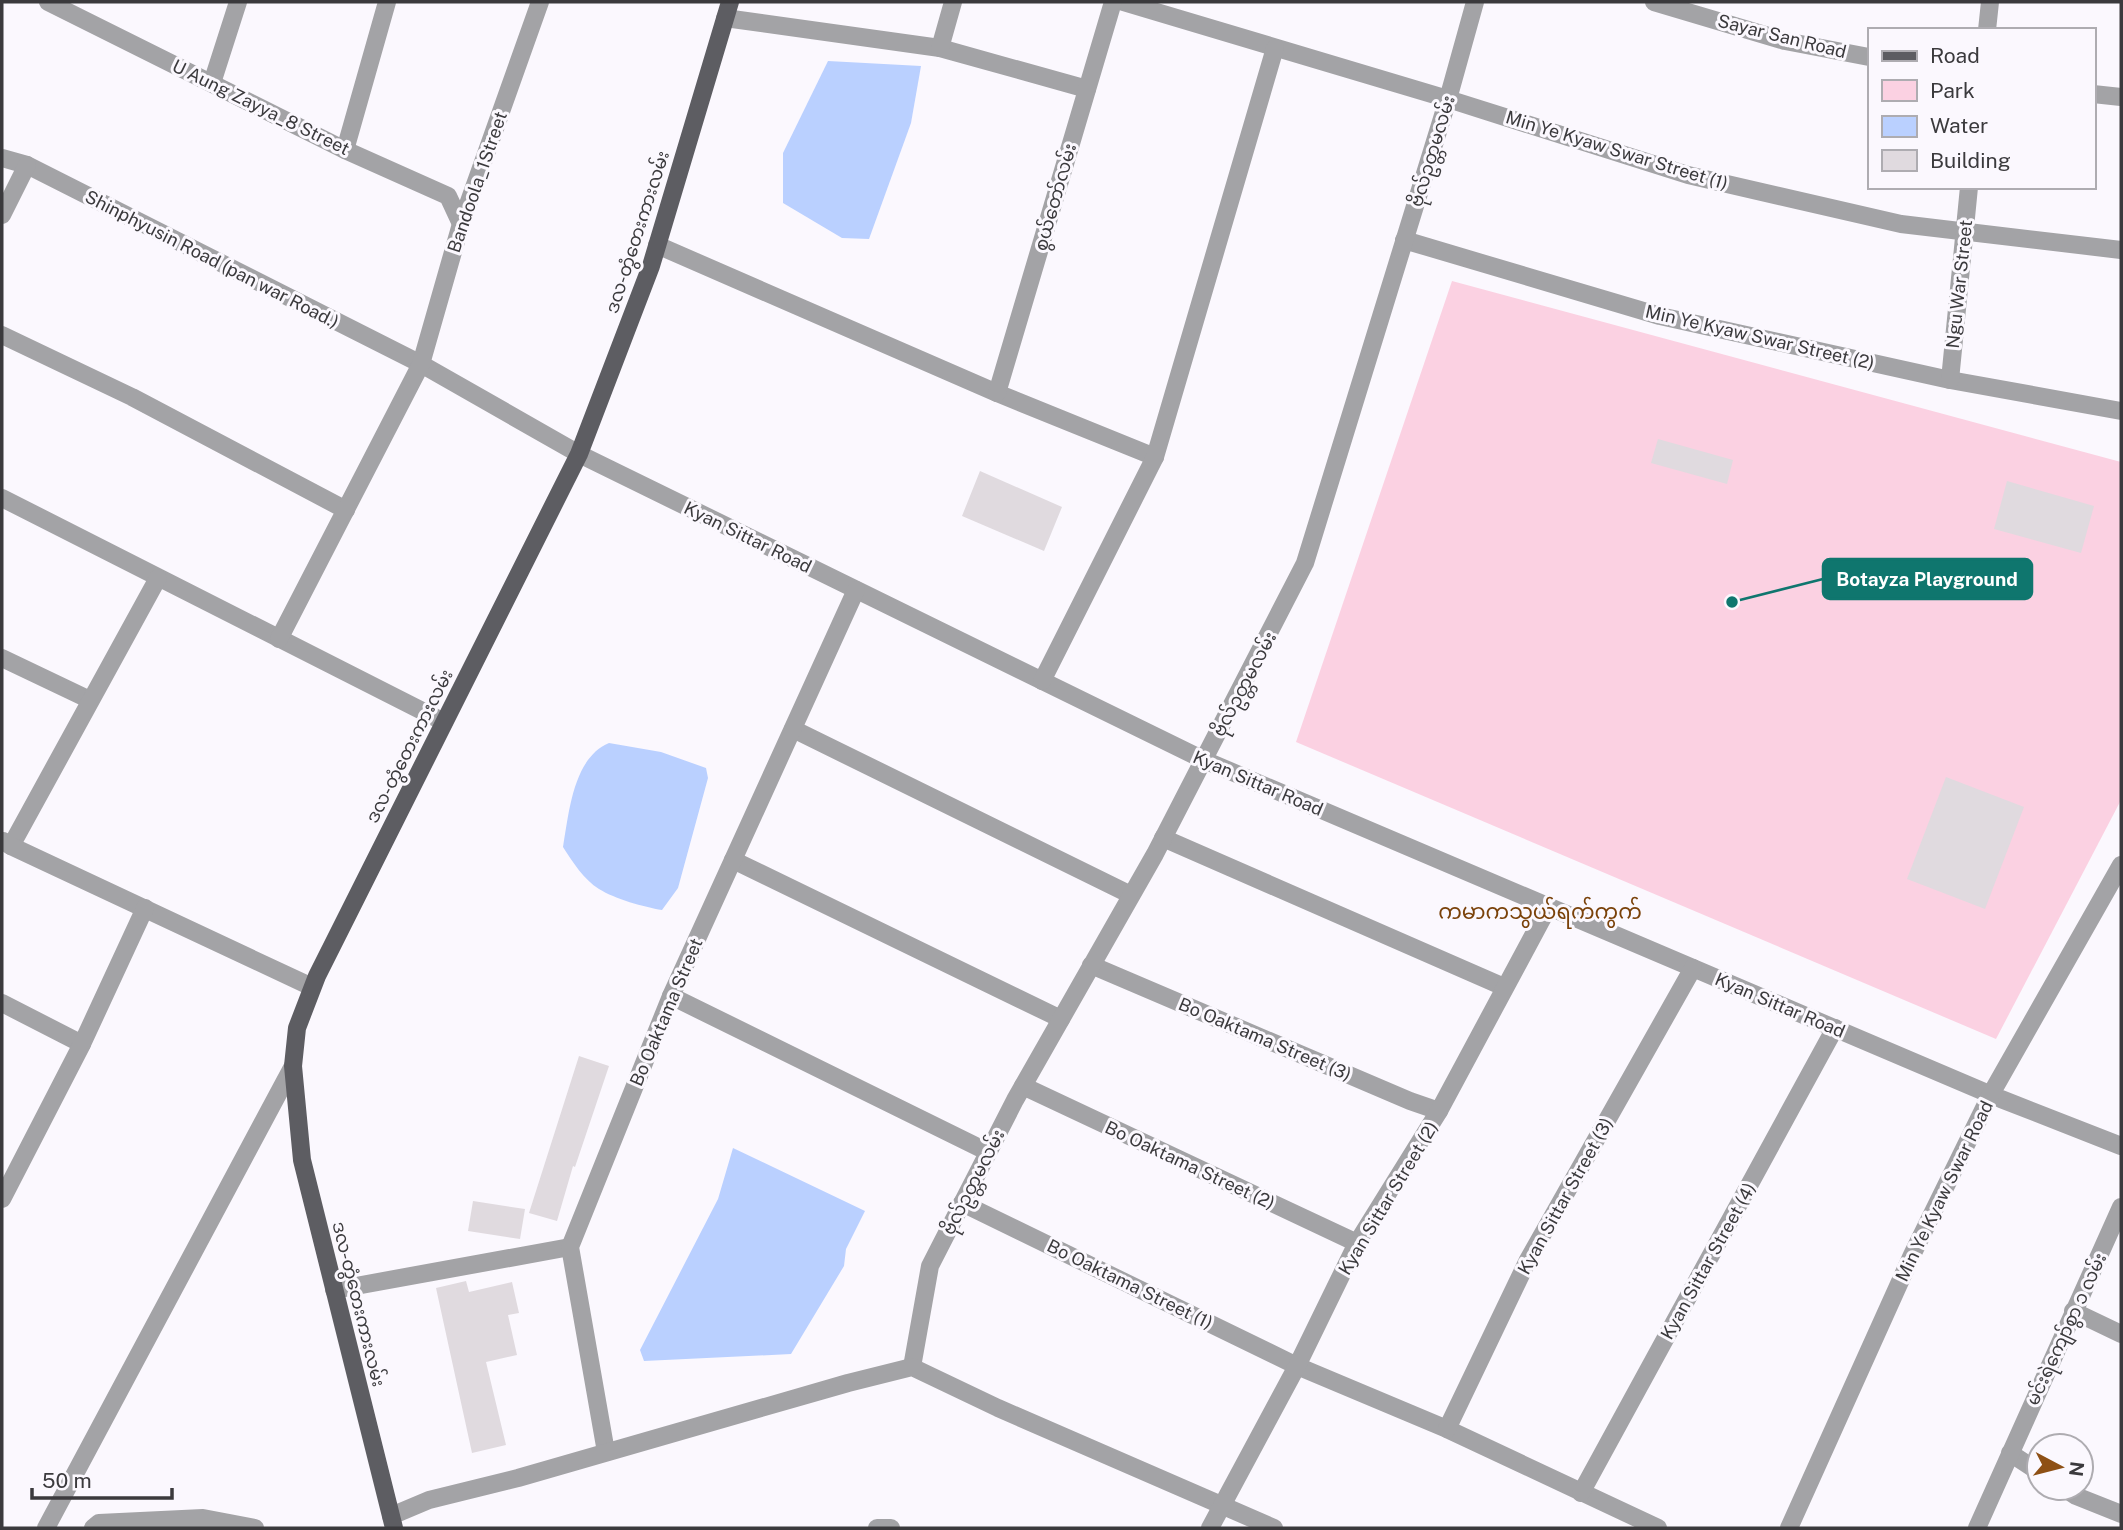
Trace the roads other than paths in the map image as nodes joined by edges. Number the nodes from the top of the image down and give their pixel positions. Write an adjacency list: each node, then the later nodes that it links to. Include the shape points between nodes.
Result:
1 (48, 2): 16 (street, U Aung Zayya_8 Street)
2 (238, 2): 16 (street)
3 (387, 2): 21 (street)
4 (540, 2): 26 (street, Bandoola_1Street)
5 (953, 2): 13 (street)
6 (1113, 2): 17 (street, စွယ်တော်လမ်း)
7 (1123, 2): 14 (street, Min Ye Kyaw Swar Street (1))
8 (1475, 2): 20 (street, ဗိုလ်ဥတ္တမလမ်း)
9 (1654, 2): 15 (street, Sayar San Road, via 1785,41)
10 (1990, 2): 12 (street)
11 (727, 10): 13 (street); 29 (main road, ဒလ-တွံတေးကားလမ်း)
12 (1987, 28)
13 (940, 48): 17 (street)
14 (1275, 48): 20 (street, Min Ye Kyaw Swar Street (1)); 37 (street)
15 (1868, 57)
16 (212, 83): 21 (street, U Aung Zayya_8 Street)
17 (1087, 89): 34 (street, စွယ်တော်လမ်း)
18 (2095, 94): 19 (street)
19 (2121, 97)
20 (1448, 99): 27 (street, Min Ye Kyaw Swar Street (1), via 1688,175 1901,224); 28 (street, ဗိုလ်ဥတ္တမလမ်း)
21 (345, 149): 26 (street, U Aung Zayya_8 Street, via 448,196)
22 (2, 158): 23 (street, Shinphyusin Road (pan war Road.))
23 (27, 165): 25 (street); 32 (street, Shinphyusin Road (pan war Road.))
24 (1969, 189): 27 (street, Ngu War Street)
25 (2, 215)
26 (461, 224): 32 (street, Bandoola_1Street)
27 (1965, 232): 30 (street, Min Ye Kyaw Swar Street (1)); 33 (street, Ngu War Street)
28 (1404, 240): 33 (street, Min Ye Kyaw Swar Street (2), via 1660,316); 48 (street, ဗိုလ်ဥတ္တမလမ်း, via 1305,563)
29 (657, 244): 34 (street); 36 (main road, ဒလ-တွံတေးကားလမ်း)
30 (2121, 250)
31 (2, 335): 39 (street, via 132,397)
32 (421, 365): 36 (street, Kyan Sittar Road); 39 (street, Bandoola_1Street)
33 (1950, 380): 35 (street, Min Ye Kyaw Swar Street (2))
34 (997, 393): 37 (street)
35 (2121, 411)
36 (579, 454): 41 (street, Kyan Sittar Road); 46 (main road, ဒလ-တွံတေးကားလမ်း)
37 (1155, 457): 44 (street)
38 (2, 498): 40 (street)
39 (346, 510): 42 (street, Bandoola_1Street)
40 (158, 578): 42 (street); 45 (street)
41 (856, 590): 44 (street, Kyan Sittar Road); 47 (street, Bo Oaktama Street)
42 (279, 639): 46 (street)
43 (2, 658): 45 (street)
44 (1042, 681): 48 (street, Kyan Sittar Road)
45 (90, 700): 50 (street)
46 (444, 722): 58 (main road, ဒလ-တွံတေးကားလမ်း)
47 (793, 729): 51 (street, Bo Oaktama Street); 53 (street)
48 (1204, 760): 49 (street, ဗိုလ်ဥတ္တမလမ်း); 54 (street, Kyan Sittar Road)
49 (1163, 838): 53 (street, ဗိုလ်ဥတ္တမလမ်း); 59 (street)
50 (6, 843): 55 (street)
51 (733, 860): 60 (street, Bo Oaktama Street); 62 (street)
52 (2121, 865): 67 (street, Min Ye Kyaw Swar Road)
53 (1131, 895): 56 (street, ဗိုလ်ဥတ္တမလမ်း)
54 (1549, 906): 57 (street, Kyan Sittar Road); 59 (street, Kyan Sittar Street (2))
55 (145, 908): 58 (street); 64 (street)
56 (1091, 965): 62 (street, ဗိုလ်ဥတ္တမလမ်း); 68 (street, Bo Oaktama Street (3))
57 (1693, 968): 63 (street, Kyan Sittar Road); 81 (street, Kyan Sittar Street (3), via 1528,1260)
58 (312, 987): 65 (main road, ဒလ-တွံတေးကားလမ်း, via 298,1028)
59 (1504, 987): 68 (street, Kyan Sittar Street (2))
60 (671, 996): 70 (street); 75 (street, Bo Oaktama Street)
61 (2, 1003): 64 (street)
62 (1061, 1019): 66 (street, ဗိုလ်ဥတ္တမလမ်း)
63 (1835, 1028): 67 (street, Kyan Sittar Road); 85 (street, Kyan Sittar Street (4))
64 (82, 1044): 71 (street)
65 (293, 1066): 76 (main road, ဒလ-တွံတေးကားလမ်း, via 302,1160); 90 (street)
66 (1023, 1086): 70 (street, ဗိုလ်ဥတ္တမလမ်း); 74 (street, Bo Oaktama Street (2))
67 (1991, 1094): 69 (street, Kyan Sittar Road); 98 (street, Min Ye Kyaw Swar Road, via 1912,1255)
68 (1439, 1111): 74 (street, Kyan Sittar Street (2))
69 (2121, 1146)
70 (988, 1152): 72 (street, ဗိုလ်ဥတ္တမလမ်း)
71 (2, 1199)
72 (962, 1203): 79 (street, Bo Oaktama Street (1)); 80 (street, ဗိုလ်ဥတ္တမလမ်း, via 930,1266)
73 (2121, 1207): 77 (street, မင်းရဲကျော်စွာ ၁ လမ်း)
74 (1357, 1243): 79 (street, Kyan Sittar Street (2))
75 (570, 1247): 76 (street); 82 (street)
76 (334, 1290): 89 (main road, ဒလ-တွံတေးကားလမ်း)
77 (2073, 1311): 78 (street); 83 (street, မင်းရဲကျော်စွာ ၁ လမ်း)
78 (2121, 1334)
79 (1297, 1366): 81 (street, Bo Oaktama Street (1)); 87 (street, Kyan Sittar Street (2))
80 (912, 1367): 82 (street); 87 (street)
81 (1447, 1429): 85 (street, Bo Oaktama Street (1))
82 (606, 1452): 89 (street, via 429,1500)
83 (2010, 1453): 84 (street); 99 (street, မင်းရဲကျော်စွာ ၁ လမ်း)
84 (2025, 1463)
85 (1581, 1493): 97 (street, Bo Oaktama Street (1))
86 (2091, 1502): 88 (street)
87 (1223, 1506): 95 (street, Kyan Sittar Street (2)); 96 (street)
88 (2121, 1514)
89 (393, 1522)
90 (46, 1528)
91 (93, 1528): 92 (street, via 99,1523 203,1518)
92 (255, 1528)
93 (877, 1528): 94 (street)
94 (891, 1528)
95 (1210, 1528)
96 (1274, 1528)
97 (1658, 1528)
98 (1789, 1528)
99 (1977, 1528)

